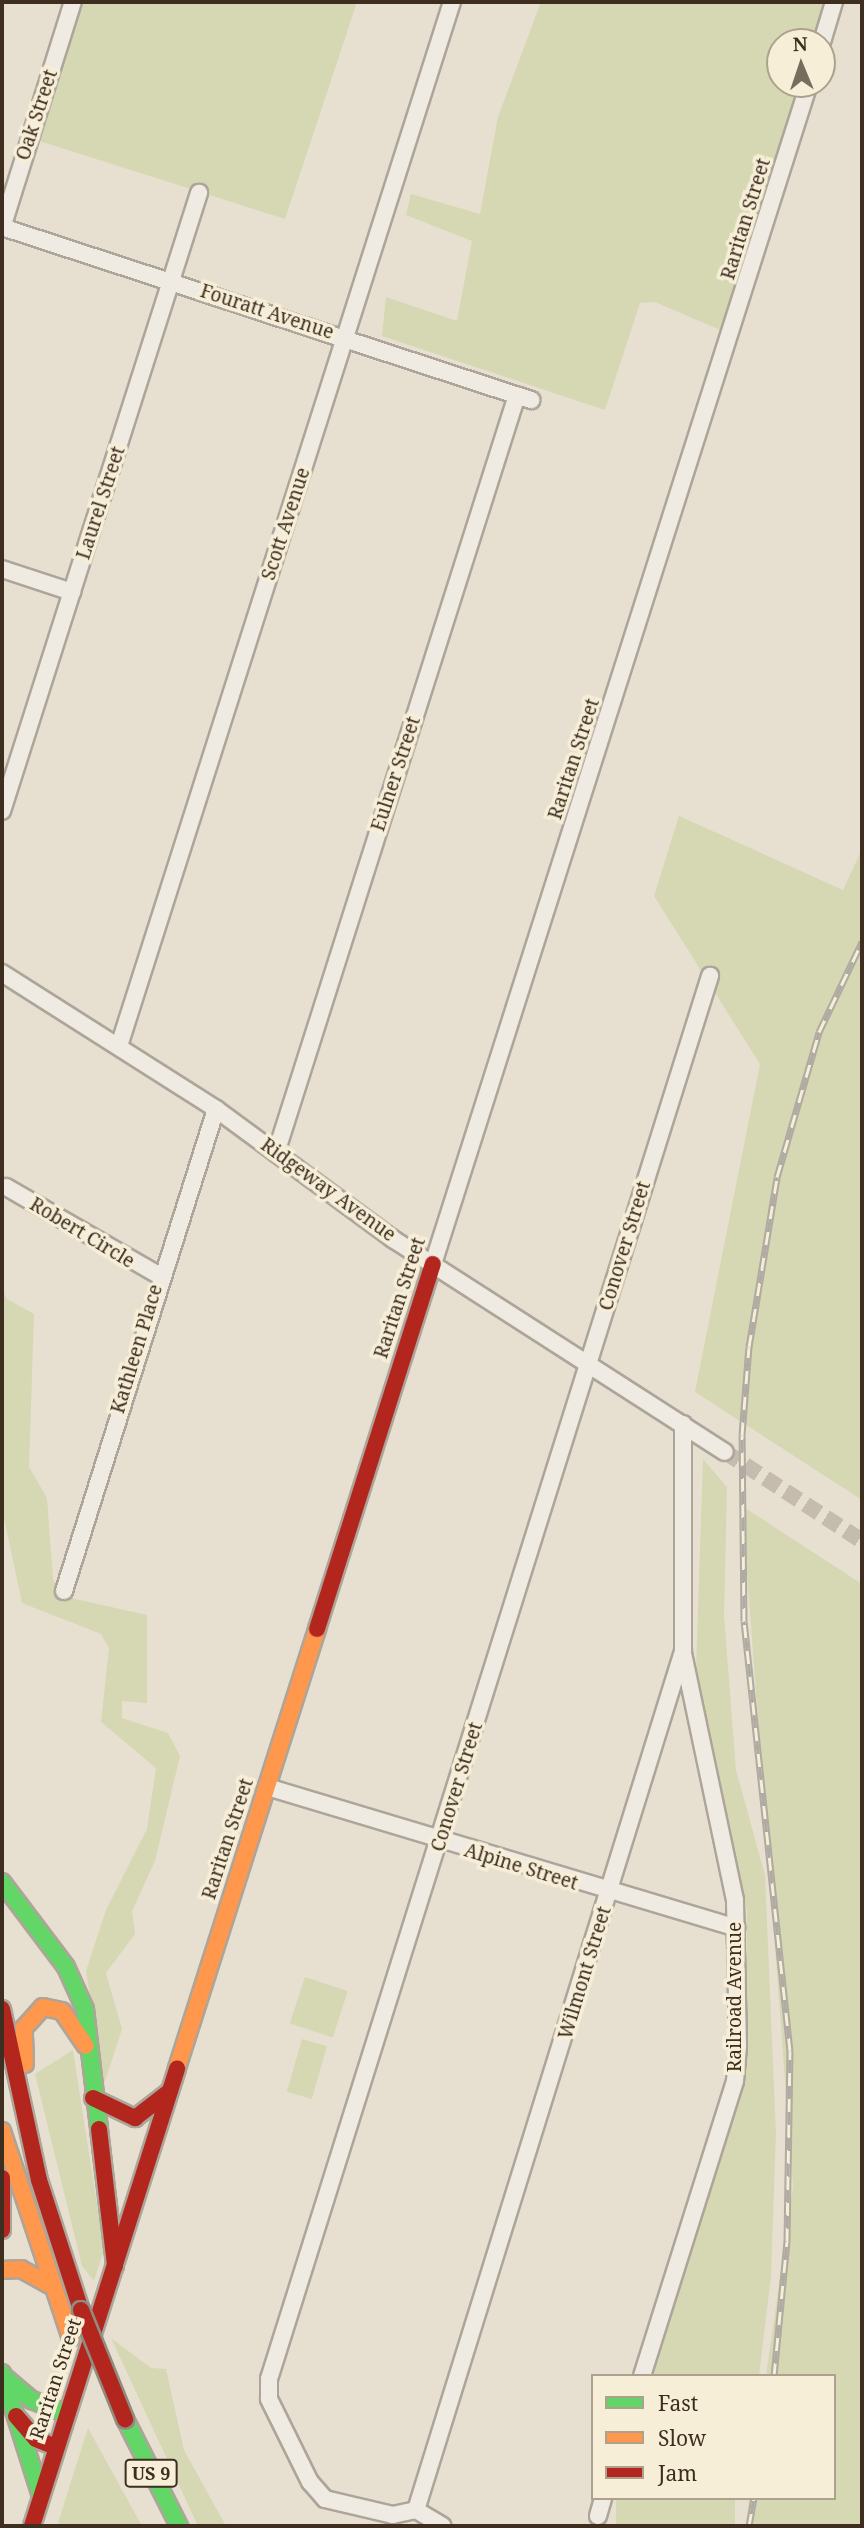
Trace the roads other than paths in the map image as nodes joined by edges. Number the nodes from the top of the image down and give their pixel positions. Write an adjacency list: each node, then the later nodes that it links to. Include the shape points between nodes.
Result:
1 (73, 2): 7 (street, Oak Street)
2 (452, 2): 9 (street, Scott Avenue)
3 (834, 2): 4 (street)
4 (826, 28)
5 (805, 98): 20 (street, Raritan Street)
6 (199, 193): 8 (street, Laurel Street)
7 (2, 227): 8 (street, Fouratt Avenue)
8 (172, 281): 9 (street, Fouratt Avenue); 12 (street, Laurel Street)
9 (346, 337): 10 (street, Fouratt Avenue); 16 (street, Scott Avenue)
10 (524, 398): 18 (street, Eulner Street)
11 (2, 569): 12 (street)
12 (72, 592): 13 (street, Laurel Street)
13 (2, 811)
14 (2, 973): 16 (street, Ridgeway Avenue)
15 (710, 976): 22 (street, Conover Street)
16 (119, 1046): 17 (street, Ridgeway Avenue)
17 (215, 1109): 18 (street, Ridgeway Avenue); 21 (street, Kathleen Place)
18 (276, 1153): 20 (street, Ridgeway Avenue)
19 (6, 1187): 21 (street, Robert Circle)
20 (433, 1264): 22 (street, Ridgeway Avenue); 27 (main road, Raritan Street)
21 (160, 1276): 25 (street, Kathleen Place)
22 (589, 1362): 23 (street, Ridgeway Avenue); 28 (street, Conover Street)
23 (683, 1424): 24 (street, Ridgeway Avenue); 26 (street, Wilmont Street)
24 (725, 1452)
25 (64, 1591)
26 (682, 1651): 30 (street, Wilmont Street); 31 (street, Railroad Avenue)
27 (267, 1787): 28 (street, Alpine Street); 34 (main road, Raritan Street)
28 (440, 1843): 30 (street, Alpine Street); 51 (street, Conover Street, via 269,2379 270,2399 310,2482 325,2500 393,2515)
29 (2, 1882): 33 (main road, via 72,1978 85,2009)
30 (610, 1894): 31 (street, Alpine Street); 51 (street, Wilmont Street)
31 (736, 1928): 43 (street, Railroad Avenue, via 735,2081)
32 (2, 2009): 37 (main road, US 9)
33 (86, 2047): 35 (main road); 37 (main road, via 56,2008 43,2007 27,2020 22,2044)
34 (170, 2091): 35 (main road, via 135,2118); 40 (main road, Raritan Street)
35 (93, 2098): 40 (main road)
36 (2, 2131): 42 (main road)
37 (30, 2145): 54 (main road, US 9, bridge, via 81,2310 125,2419)
38 (2, 2174): 39 (main road)
39 (2, 2230)
40 (115, 2266): 46 (main road, Raritan Street)
41 (2, 2270): 42 (main road, via 20,2269)
42 (50, 2286): 45 (main road)
43 (643, 2374)
44 (2, 2375): 46 (main road, via 32,2400); 47 (main road)
45 (93, 2394)
46 (67, 2414): 48 (main road, Raritan Street)
47 (16, 2416): 48 (main road, via 36,2439); 49 (main road)
48 (56, 2447): 49 (main road, Raritan Street)
49 (41, 2496): 53 (main road, Raritan Street)
50 (602, 2500): 52 (street)
51 (416, 2510): 55 (street)
52 (598, 2516)
53 (32, 2526)
54 (179, 2526)
55 (443, 2526)

